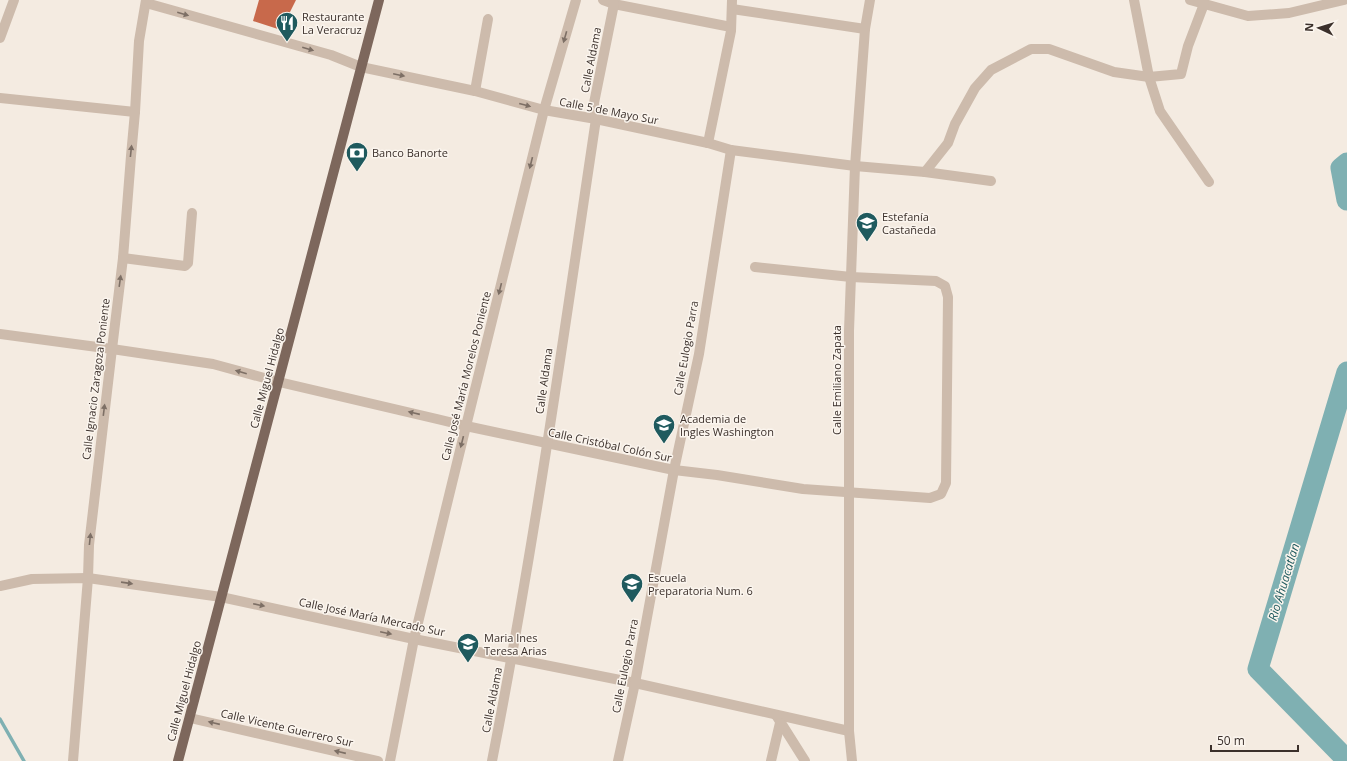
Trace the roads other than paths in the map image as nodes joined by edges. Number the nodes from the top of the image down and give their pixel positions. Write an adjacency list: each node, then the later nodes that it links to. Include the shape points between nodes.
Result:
1 (14, 0): 16 (street)
2 (379, 0): 17 (main road, Calle Miguel Hidalgo)
3 (576, 0): 21 (street, Calle José María Morelos Poniente, one-way to 21)
4 (603, 0): 10 (street)
5 (870, 0): 15 (street, Calle Emiliano Zapata)
6 (1134, 0): 18 (street)
7 (1190, 0): 12 (street)
8 (1344, 0): 12 (street, via 1289,13 1248,16)
9 (146, 2): 17 (street, Calle 5 de Mayo Sur, one-way to 17, via 331,55); 22 (street, Calle Ignacio Zaragoza Poniente, via 139,41)
10 (614, 4): 14 (street); 23 (street, Calle Aldama, via 594,103)
11 (732, 4): 14 (street); 15 (street)
12 (1204, 4): 18 (street, via 1188,46 1181,74)
13 (488, 19): 19 (street)
14 (731, 27): 24 (street)
15 (866, 29): 26 (street, Calle Emiliano Zapata)
16 (0, 34)
17 (360, 67): 19 (street, Calle 5 de Mayo Sur, one-way to 19); 36 (main road, Calle Miguel Hidalgo)
18 (1149, 77): 27 (street, via 1114,72 1049,49 1031,49 992,70 974,88 948,143); 29 (street, via 1160,111)
19 (475, 91): 21 (street, Calle 5 de Mayo Sur, one-way to 21)
20 (0, 98): 22 (street)
21 (544, 110): 23 (street, Calle 5 de Mayo Sur); 37 (street, Calle José María Morelos Poniente, one-way to 37)
22 (135, 112): 31 (street, Calle Ignacio Zaragoza Poniente, one-way to 22)
23 (596, 119): 24 (street, Calle 5 de Mayo Sur); 38 (street, Calle Aldama)
24 (708, 143): 25 (street, Calle 5 de Mayo Sur)
25 (731, 150): 26 (street, Calle 5 de Mayo Sur); 39 (street, Calle Eulogio Parra, via 698,354)
26 (856, 166): 27 (street, Calle 5 de Mayo Sur); 33 (street, Calle Emiliano Zapata)
27 (925, 172): 28 (street, Calle 5 de Mayo Sur)
28 (991, 181)
29 (1209, 182)
30 (192, 213): 31 (street, via 188,263 185,266)
31 (124, 258): 35 (street, Calle Ignacio Zaragoza Poniente, one-way to 31)
32 (755, 267): 33 (street)
33 (851, 277): 40 (street, Calle Emiliano Zapata); 40 (street, Calle Cristóbal Colón Sur, via 936,281 945,286 948,297 946,483 942,494 930,498)
34 (0, 334): 35 (street, Calle Cristóbal Colón Sur)
35 (112, 349): 36 (street, Calle Cristóbal Colón Sur, one-way to 35, via 213,364); 41 (street, Calle Ignacio Zaragoza Poniente, one-way to 35, via 89,545)
36 (279, 382): 37 (street, Calle Cristóbal Colón Sur, one-way to 36); 43 (main road, Calle Miguel Hidalgo)
37 (466, 426): 38 (street, Calle Cristóbal Colón Sur); 44 (street, Calle José María Morelos Poniente, one-way to 44)
38 (548, 444): 39 (street, Calle Cristóbal Colón Sur); 45 (street, Calle Aldama)
39 (674, 470): 40 (street, Calle Cristóbal Colón Sur, via 803,489); 46 (street, Calle Eulogio Parra)
40 (849, 493): 49 (street, Calle Emiliano Zapata)
41 (88, 578): 42 (street, Calle José María Mercado Sur, via 32,579); 43 (street, Calle José María Mercado Sur, one-way to 43); 50 (street, Calle Ignacio Zaragoza Poniente)
42 (0, 586)
43 (221, 597): 44 (street, Calle José María Mercado Sur, one-way to 44); 47 (main road, Calle Miguel Hidalgo)
44 (414, 639): 45 (street, Calle José María Mercado Sur); 53 (street, Calle José María Morelos Poniente)
45 (512, 659): 46 (street, Calle José María Mercado Sur); 54 (street, Calle Aldama)
46 (635, 684): 48 (street, Calle José María Mercado Sur); 55 (street, Calle Eulogio Parra)
47 (190, 718): 51 (main road, Calle Miguel Hidalgo); 52 (street, Calle Vicente Guerrero Sur, one-way to 47)
48 (778, 719): 49 (street, Calle José María Mercado Sur); 56 (street); 57 (street)
49 (849, 731): 58 (street, Calle Emiliano Zapata)
50 (73, 761)
51 (178, 761)
52 (378, 761)
53 (390, 761)
54 (492, 761)
55 (618, 761)
56 (770, 761)
57 (805, 761)
58 (852, 761)

